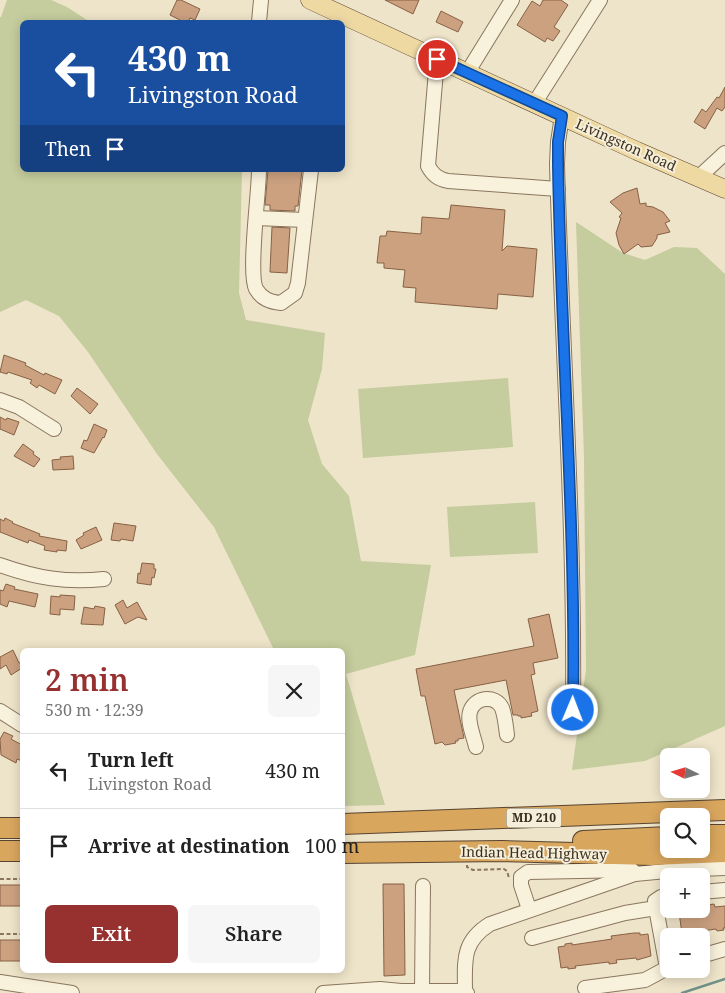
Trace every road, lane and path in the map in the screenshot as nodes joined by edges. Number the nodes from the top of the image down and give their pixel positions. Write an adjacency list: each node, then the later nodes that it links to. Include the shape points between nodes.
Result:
1 (260, 0): 5 (street)
2 (310, 0): 6 (main road, Livingston Road)
3 (512, 0): 7 (street)
4 (600, 0): 8 (street)
5 (259, 20)
6 (437, 59): 7 (main road, Livingston Road); 14 (street, via 428,166 432,173 448,181)
7 (467, 72): 8 (main road, Livingston Road)
8 (534, 104): 9 (main road, Livingston Road)
9 (562, 116): 13 (main road, Livingston Road); 14 (street, via 558,142)
10 (725, 153): 13 (street)
11 (259, 172): 16 (street)
12 (311, 172): 17 (street)
13 (700, 177): 15 (main road, Livingston Road)
14 (558, 189): 23 (street, via 569,471)
15 (725, 189)
16 (256, 218): 17 (street); 17 (street, via 253,271 256,288 267,301 281,303 295,293 298,283)
17 (305, 220)
18 (0, 400): 19 (street)
19 (54, 429)
20 (0, 565): 21 (street, via 26,575 50,579)
21 (104, 579)
22 (0, 710): 24 (street)
23 (573, 710)
24 (20, 725)
25 (507, 735): 26 (street, via 498,702 490,698 480,700 470,713)
26 (476, 747)
27 (725, 810): 28 (highway, MD 210)
28 (410, 822): 29 (highway, MD 210); 32 (highway)
29 (345, 824)
30 (725, 824): 31 (highway)
31 (710, 825)
32 (660, 826)
33 (0, 828): 34 (highway)
34 (20, 828)
35 (710, 835): 36 (highway)
36 (725, 835)
37 (660, 837): 41 (highway, via 563,842)
38 (0, 851): 39 (highway)
39 (20, 851)
40 (467, 851): 41 (highway, Indian Head Highway); 43 (highway, Indian Head Highway); 48 (path, via 470,869 504,869)
41 (502, 851): 42 (highway, Indian Head Highway)
42 (725, 852)
43 (345, 853)
44 (725, 868): 45 (street)
45 (635, 874): 54 (street); 54 (street, via 632,870 528,872 521,877 521,885)
46 (0, 879): 47 (path)
47 (20, 879)
48 (510, 880)
49 (423, 886): 64 (street)
50 (725, 890): 51 (street)
51 (710, 891)
52 (660, 898): 53 (street, via 656,901)
53 (656, 908): 55 (street); 58 (street)
54 (529, 909): 65 (street, via 490,924 474,936 466,957)
55 (660, 928)
56 (0, 934): 57 (path)
57 (20, 934)
58 (532, 938)
59 (725, 949): 60 (street)
60 (710, 953)
61 (660, 972): 63 (street, via 645,980)
62 (0, 982): 66 (street)
63 (585, 988)
64 (422, 991): 65 (street); 67 (street, via 380,989)
65 (466, 992)
66 (72, 993)
67 (323, 993)

